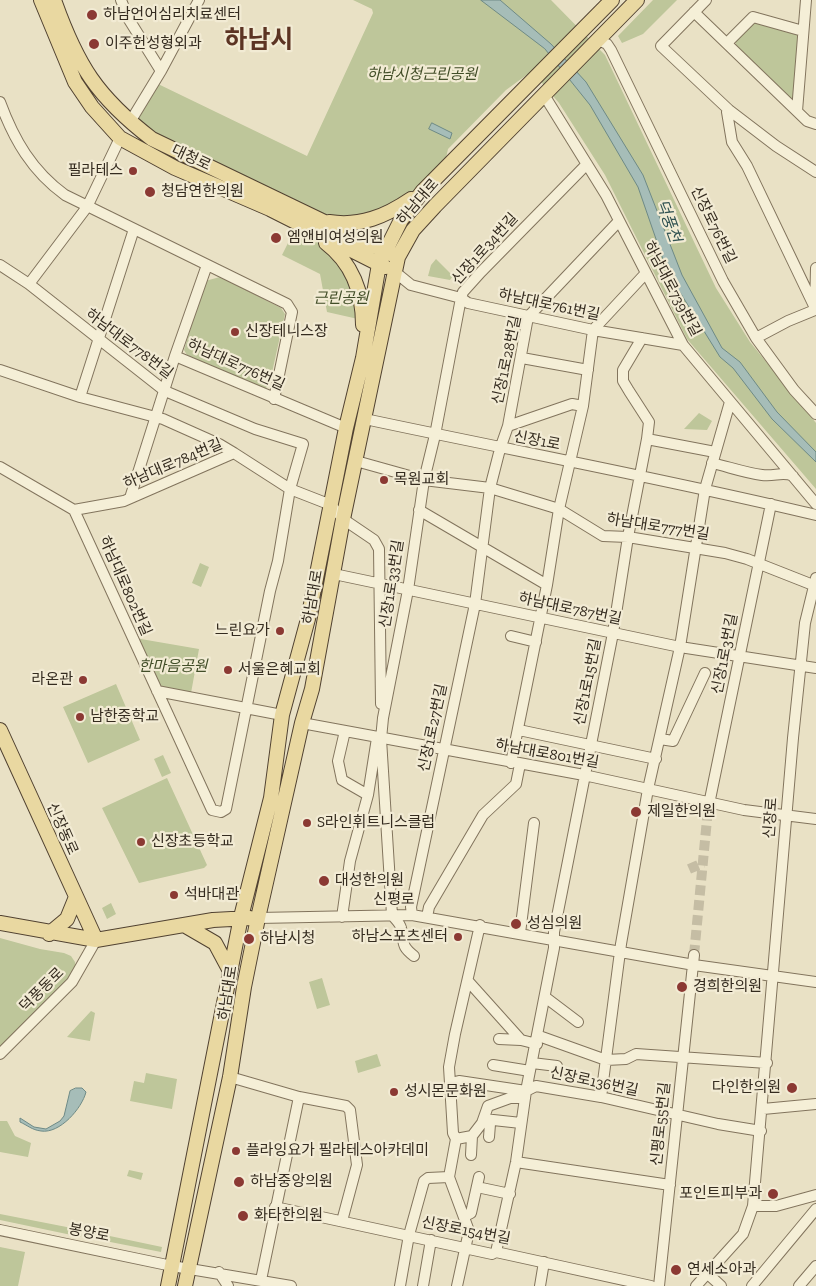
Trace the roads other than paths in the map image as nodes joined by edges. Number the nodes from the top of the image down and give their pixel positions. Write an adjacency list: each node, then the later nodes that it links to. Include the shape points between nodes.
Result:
1 (42, 0): 20 (main road, 대청로, via 74,82)
2 (54, 0): 18 (main road, 대청로, via 94,85)
3 (121, 0): 13 (street, via 128,18)
4 (199, 0): 13 (street)
5 (612, 0): 23 (main road, 하남대로)
6 (637, 0): 11 (main road, 하남대로)
7 (706, 0): 9 (street)
8 (806, 0): 10 (street)
9 (694, 12): 12 (street); 16 (street, via 661,46)
10 (803, 31): 12 (street, via 753,17); 17 (street)
11 (596, 42): 14 (main road, 하남대로); 44 (street, 신장로76번길, via 607,44 611,50 723,281)
12 (727, 43): 17 (street)
13 (161, 71): 18 (street)
14 (546, 93): 21 (street, 하남대로739번길); 29 (main road, 하남대로)
15 (0, 102): 24 (street, via 21,149 37,170 59,191)
16 (729, 110): 22 (street); 40 (street, via 732,142 747,166)
17 (797, 111): 19 (street, via 807,121)
18 (130, 122): 27 (main road, 대청로, via 152,139)
19 (816, 124)
20 (120, 138): 24 (street); 27 (main road, 대청로, via 184,172)
21 (587, 164): 26 (street, 하남대로739번길); 39 (street, 신장1로34번길, via 481,272)
22 (816, 172)
23 (422, 192): 25 (main road, 하남대로); 27 (main road, via 372,220)
24 (87, 207): 28 (street); 37 (street)
25 (409, 209): 29 (main road, via 401,227 405,231); 31 (main road, 하남대로)
26 (618, 221): 36 (street, 하남대로739번길); 41 (street, 신장1로28번길)
27 (309, 222): 31 (main road, 대청로); 48 (main road, via 342,257 354,278 362,306)
28 (134, 229): 33 (street); 45 (street)
29 (413, 230): 30 (main road, 하남대로)
30 (398, 257): 31 (main road, 대청로); 35 (main road, 하남대로); 38 (street)
31 (382, 258): 35 (main road, 대청로); 48 (main road, 하남대로)
32 (0, 265): 37 (street, 하남대로778번길)
33 (206, 265): 47 (street, 하남대로776번길); 54 (street, via 287,304 292,313)
34 (816, 268): 40 (street)
35 (395, 272): 38 (street, 하남대로761번길); 59 (main road, 하남대로)
36 (646, 273): 42 (street); 46 (street, 하남대로739번길)
37 (29, 284): 45 (street, 하남대로778번길)
38 (411, 285): 39 (street, 하남대로761번길)
39 (461, 298): 41 (street, 하남대로761번길, via 468,304); 62 (street, 신장1로34번길)
40 (815, 310): 44 (street)
41 (528, 317): 42 (street, 하남대로761번길); 49 (street, 신장1로28번길)
42 (593, 330): 43 (street, 하남대로761번길); 50 (street)
43 (642, 338): 46 (street, 하남대로761번길); 63 (street, 신장1로15번길, via 623,370 623,380 649,422)
44 (756, 338): 57 (street, 신장로76번길)
45 (98, 339): 52 (street, 하남대로778번길); 53 (street)
46 (683, 345): 55 (street, 하남대로739번길)
47 (175, 356): 52 (street); 54 (street, 하남대로776번길)
48 (363, 358): 61 (main road, 하남대로)
49 (522, 358): 50 (street); 60 (street, 신장1로28번길)
50 (588, 370): 56 (street)
51 (0, 371): 53 (street)
52 (165, 391): 58 (street); 75 (street, 하남대로778번길, via 303,444)
53 (80, 397): 58 (street)
54 (274, 399): 61 (street, 하남대로776번길)
55 (730, 402): 65 (street); 72 (street, 하남대로739번길)
56 (583, 406): 60 (street, via 572,404); 68 (street)
57 (816, 414)
58 (156, 417): 66 (street); 77 (street)
59 (365, 419): 62 (street, 신장1로); 67 (main road, 하남대로)
60 (508, 426): 64 (street, 신장1로28번길)
61 (346, 428): 80 (main road, 하남대로)
62 (435, 435): 64 (street, 신장1로); 73 (street, 신장1로33번길)
63 (647, 439): 65 (street); 71 (street, 신장1로15번길)
64 (500, 449): 68 (street, 신장1로); 74 (street, 신장1로27번길)
65 (715, 452): 69 (street)
66 (234, 454): 75 (street, 하남대로784번길); 77 (street, 하남대로784번길)
67 (356, 461): 73 (street, 하남대로777번길); 85 (main road, 하남대로)
68 (570, 462): 71 (street, 신장1로); 81 (street)
69 (712, 463): 72 (street, via 762,475 786,473); 76 (street)
70 (0, 467): 82 (street)
71 (640, 476): 76 (street, 신장1로); 86 (street, 신장1로15번길)
72 (794, 476): 79 (street, 하남대로739번길)
73 (424, 480): 74 (street, 하남대로777번길); 83 (street, 신장1로33번길)
74 (490, 488): 81 (street, 하남대로777번길); 87 (street, 신장1로27번길)
75 (290, 489): 80 (street, 하남대로784번길); 106 (street)
76 (705, 489): 78 (street, 신장1로); 88 (street)
77 (130, 498): 82 (street, 하남대로784번길)
78 (771, 504): 84 (street, 신장1로); 89 (street, 신장1로3번길)
79 (816, 504)
80 (331, 505): 85 (street); 107 (main road, 하남대로, via 308,619)
81 (559, 509): 86 (street, 하남대로777번길, via 602,536); 93 (street)
82 (74, 510): 105 (street, 하남대로802번길)
83 (419, 510): 87 (street); 94 (street, 신장1로33번길)
84 (816, 514)
85 (343, 519): 90 (main road, 하남대로); 92 (street, via 374,540 379,549)
86 (628, 536): 88 (street, 하남대로777번길); 97 (street, 신장1로15번길)
87 (483, 547): 93 (street); 95 (street, 신장1로27번길)
88 (695, 547): 89 (street, 하남대로777번길); 100 (street)
89 (759, 563): 91 (street, 하남대로777번길); 101 (street, 신장1로3번길)
90 (334, 574): 92 (street, 하남대로787번길); 109 (main road, 하남대로, via 312,689)
91 (815, 581): 102 (street, 신장로, via 805,623)
92 (380, 584): 94 (street, 하남대로787번길); 108 (street)
93 (546, 585): 96 (street)
94 (408, 590): 95 (street, 하남대로787번길); 108 (street, 신장1로33번길)
95 (475, 604): 96 (street, 하남대로787번길); 116 (street, 신장1로27번길)
96 (539, 618): 97 (street, 하남대로787번길); 99 (street)
97 (613, 633): 100 (street, 하남대로787번길); 115 (street, 신장1로15번길)
98 (511, 636): 99 (street)
99 (536, 642): 111 (street)
100 (680, 647): 101 (street, 하남대로787번길); 114 (street)
101 (739, 657): 102 (street, 하남대로787번길); 122 (street, 신장1로3번길)
102 (801, 666): 103 (street, 하남대로787번길); 123 (street, 신장로)
103 (816, 668)
104 (705, 673): 114 (street, via 673,741)
105 (157, 691): 106 (street); 106 (street, 하남대로802번길, via 212,810 221,812 226,809)
106 (248, 709): 107 (street)
107 (282, 715): 129 (main road, 하남대로, via 271,798)
108 (383, 718): 113 (street, 신장1로33번길)
109 (302, 723): 112 (street, 하남대로801번길); 131 (main road, 하남대로)
110 (0, 730): 126 (main road, 신장동로)
111 (519, 730): 115 (street, 신장1로15번길); 118 (street)
112 (345, 731): 113 (street, 하남대로801번길); 121 (street, via 338,761 342,780)
113 (379, 739): 116 (street, 하남대로801번길); 121 (street, 신장1로33번길); 127 (street)
114 (660, 739): 117 (street)
115 (591, 745): 117 (street); 119 (street, 신장1로15번길)
116 (443, 750): 118 (street, 하남대로801번길); 128 (street, 신장1로27번길)
117 (656, 759): 120 (street)
118 (516, 763): 119 (street, 하남대로801번길); 130 (street, via 516,784 483,815 429,907)
119 (584, 775): 120 (street, 하남대로801번길); 139 (street, 신장1로15번길)
120 (648, 789): 122 (street, 하남대로801번길); 140 (street)
121 (368, 795): 132 (street, 신장1로33번길, via 350,861)
122 (709, 806): 123 (street, 하남대로801번길)
123 (786, 815): 124 (street, 하남대로801번길); 144 (street, 신장로)
124 (816, 820)
125 (534, 823): 136 (street)
126 (76, 897): 137 (main road, via 67,919); 138 (main road, 신장동로)
127 (392, 915): 128 (street, 신평로); 132 (street, 신평로); 141 (street, via 401,929 401,940 406,950)
128 (412, 915): 130 (street, 신평로)
129 (241, 917): 131 (main road, 신평로); 134 (main road, 신평로); 143 (main road, 하남대로)
130 (427, 917): 135 (street, 신평로)
131 (258, 918): 132 (street, 신평로); 159 (main road, 하남대로)
132 (342, 918)
133 (0, 923): 137 (main road, 신평로)
134 (184, 925): 138 (main road, 신평로); 143 (main road, via 216,943)
135 (480, 925): 136 (street, 신평로); 145 (street)
136 (520, 933): 139 (street, 신평로)
137 (49, 934): 138 (main road, 신평로)
138 (96, 940): 152 (street, 덕풍동로, via 72,982)
139 (555, 940): 140 (street, 신평로); 147 (street, 신장1로15번길)
140 (620, 951): 142 (street, 신평로); 154 (street)
141 (414, 956)
142 (694, 960): 144 (street, 신평로); 153 (street, 신평로55번길)
143 (230, 971): 190 (main road, 하남대로)
144 (773, 976): 146 (street, 신평로); 155 (street, 신장로)
145 (468, 980): 150 (street); 160 (street, via 455,1034)
146 (816, 982)
147 (545, 997): 148 (street); 151 (street, 신장1로15번길)
148 (578, 1022)
149 (499, 1039): 150 (street)
150 (521, 1040): 151 (street)
151 (538, 1040): 154 (street); 158 (street, 신장1로15번길)
152 (0, 1054)
153 (683, 1056): 154 (street, via 636,1054 626,1059); 155 (street); 166 (street, 신평로55번길)
154 (606, 1060): 163 (street)
155 (766, 1062): 165 (street, 신장로)
156 (493, 1064): 158 (street)
157 (558, 1066): 158 (street)
158 (531, 1067): 161 (street, 신장1로15번길)
159 (230, 1077): 162 (street); 192 (main road, 하남대로)
160 (451, 1083): 161 (street, 신장로136번길); 172 (street, via 452,1133)
161 (526, 1094): 163 (street, 신장로136번길, via 536,1086); 167 (street, via 488,1106); 168 (street, 신장1로15번길)
162 (298, 1097): 180 (street); 183 (street, via 346,1106 350,1110 357,1165)
163 (601, 1098): 166 (street, 신장로136번길)
164 (816, 1104): 165 (street)
165 (763, 1109): 169 (street, 신장로)
166 (678, 1115): 169 (street, 신장로136번길); 176 (street, 신평로55번길)
167 (484, 1119): 168 (street); 170 (street); 171 (street, via 490,1124)
168 (521, 1123): 174 (street, 신장1로15번길)
169 (761, 1131): 179 (street, 신장로)
170 (472, 1136): 172 (street); 173 (street)
171 (489, 1137)
172 (456, 1139): 175 (street)
173 (471, 1155)
174 (516, 1162): 176 (street); 177 (street, 신장1로15번길)
175 (449, 1177): 182 (street); 185 (street, via 424,1181)
176 (670, 1185): 206 (street, 신평로55번길)
177 (510, 1194): 182 (street, via 478,1182 471,1213); 188 (street, 신장1로15번길)
178 (816, 1195): 179 (street, via 776,1206)
179 (753, 1206): 194 (street, 신장로, via 743,1234)
180 (275, 1207): 183 (street, 신장로154번길); 195 (street)
181 (816, 1209): 209 (street)
182 (464, 1216): 187 (street, via 469,1231)
183 (342, 1221): 185 (street, 신장로154번길)
184 (0, 1230): 190 (street, 봉양로)
185 (409, 1235): 186 (street, 신장로154번길); 201 (street)
186 (431, 1240): 187 (street, 신장로154번길); 202 (street)
187 (467, 1249): 188 (street, 신장로154번길); 203 (street)
188 (496, 1252): 189 (street, 신장로154번길)
189 (544, 1262): 204 (street); 205 (street, 신장로154번길)
190 (172, 1266): 192 (street, 봉양로); 197 (main road, 하남대로)
191 (816, 1266): 196 (street)
192 (189, 1268): 193 (street, 봉양로); 198 (main road, 하남대로)
193 (219, 1272): 195 (street, 봉양로); 199 (street)
194 (708, 1274): 207 (street, 신장로); 208 (street)
195 (261, 1280): 200 (street, 봉양로)
196 (803, 1285)
197 (168, 1286)
198 (185, 1286)
199 (228, 1286)
200 (291, 1286)
201 (400, 1286)
202 (423, 1286)
203 (457, 1286)
204 (540, 1286)
205 (651, 1286)
206 (659, 1286)
207 (696, 1286)
208 (721, 1286)
209 (752, 1286)

